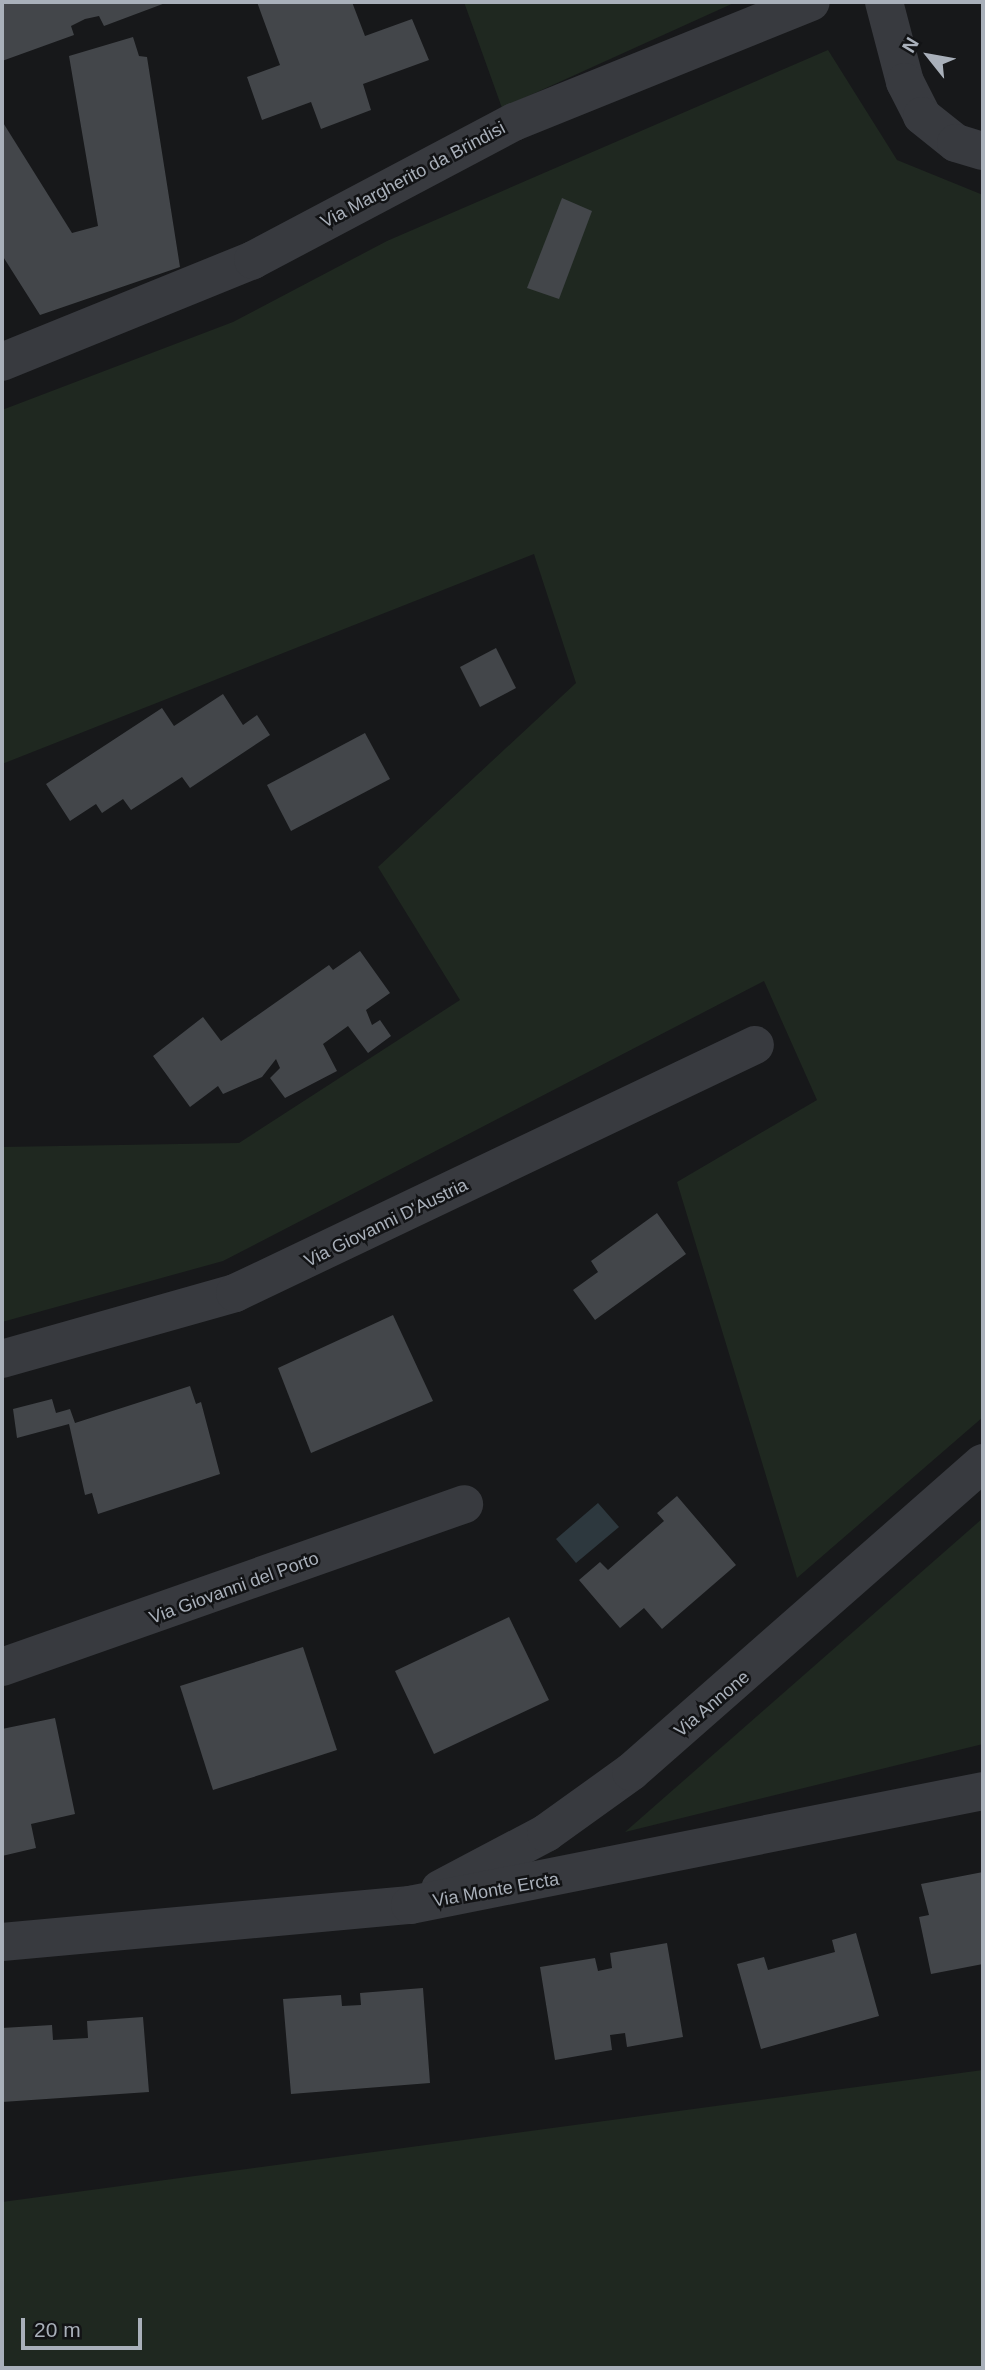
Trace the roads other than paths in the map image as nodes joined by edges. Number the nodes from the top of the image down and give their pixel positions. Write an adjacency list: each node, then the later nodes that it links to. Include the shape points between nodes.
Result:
1 (811, 2): 4 (street, Via Margherito da Brindisi, via 525,117 253,260)
2 (884, 2): 3 (street, via 905,82 922,116 956,143)
3 (983, 151)
4 (7, 349)
5 (755, 1045): 6 (street, Via Giovanni D'Austria, via 235,1293)
6 (2, 1359)
7 (983, 1463): 11 (street, Via Annone, via 631,1772 546,1833)
8 (464, 1504): 9 (street, Via Giovanni del Porto)
9 (2, 1667)
10 (983, 1791): 11 (street, Via Monte Ercta)
11 (411, 1905): 12 (street, Via Monte Ercta)
12 (2, 1942)

